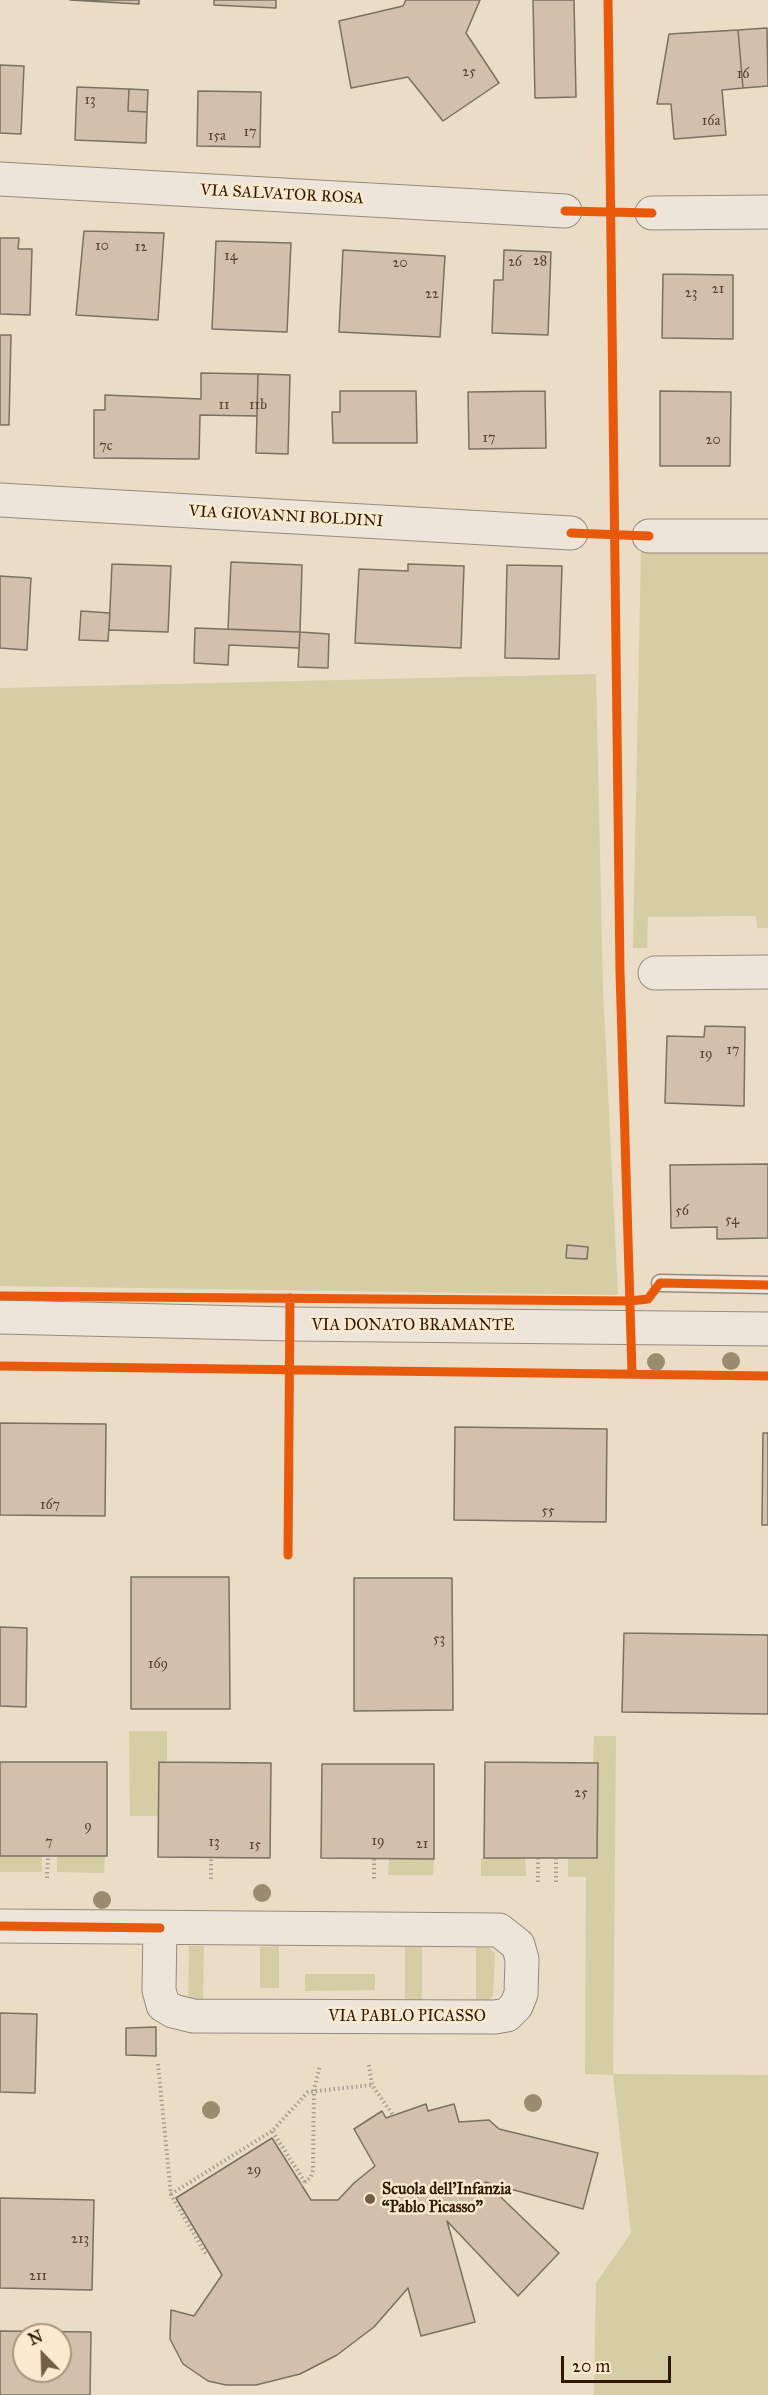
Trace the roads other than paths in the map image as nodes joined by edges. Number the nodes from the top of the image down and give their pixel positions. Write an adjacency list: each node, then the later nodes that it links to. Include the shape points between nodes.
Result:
1 (0, 179): 2 (street, VIA SALVATOR ROSA)
2 (565, 211)
3 (768, 212): 4 (street)
4 (652, 213)
5 (0, 500): 6 (street, VIA GIOVANNI BOLDINI)
6 (571, 533)
7 (649, 536): 8 (street)
8 (768, 536)
9 (655, 972): 10 (street)
10 (768, 972)
11 (660, 1283): 12 (lane)
12 (768, 1285)
13 (7, 1319): 14 (street, VIA DONATO BRAMANTE)
14 (768, 1329)
15 (0, 1926): 16 (street, VIA PABLO PICASSO)
16 (160, 1928): 16 (street, VIA PABLO PICASSO, via 499,1930 518,1945 522,1959 521,1994 507,2015 495,2017 194,2016 163,2005 159,1990)

